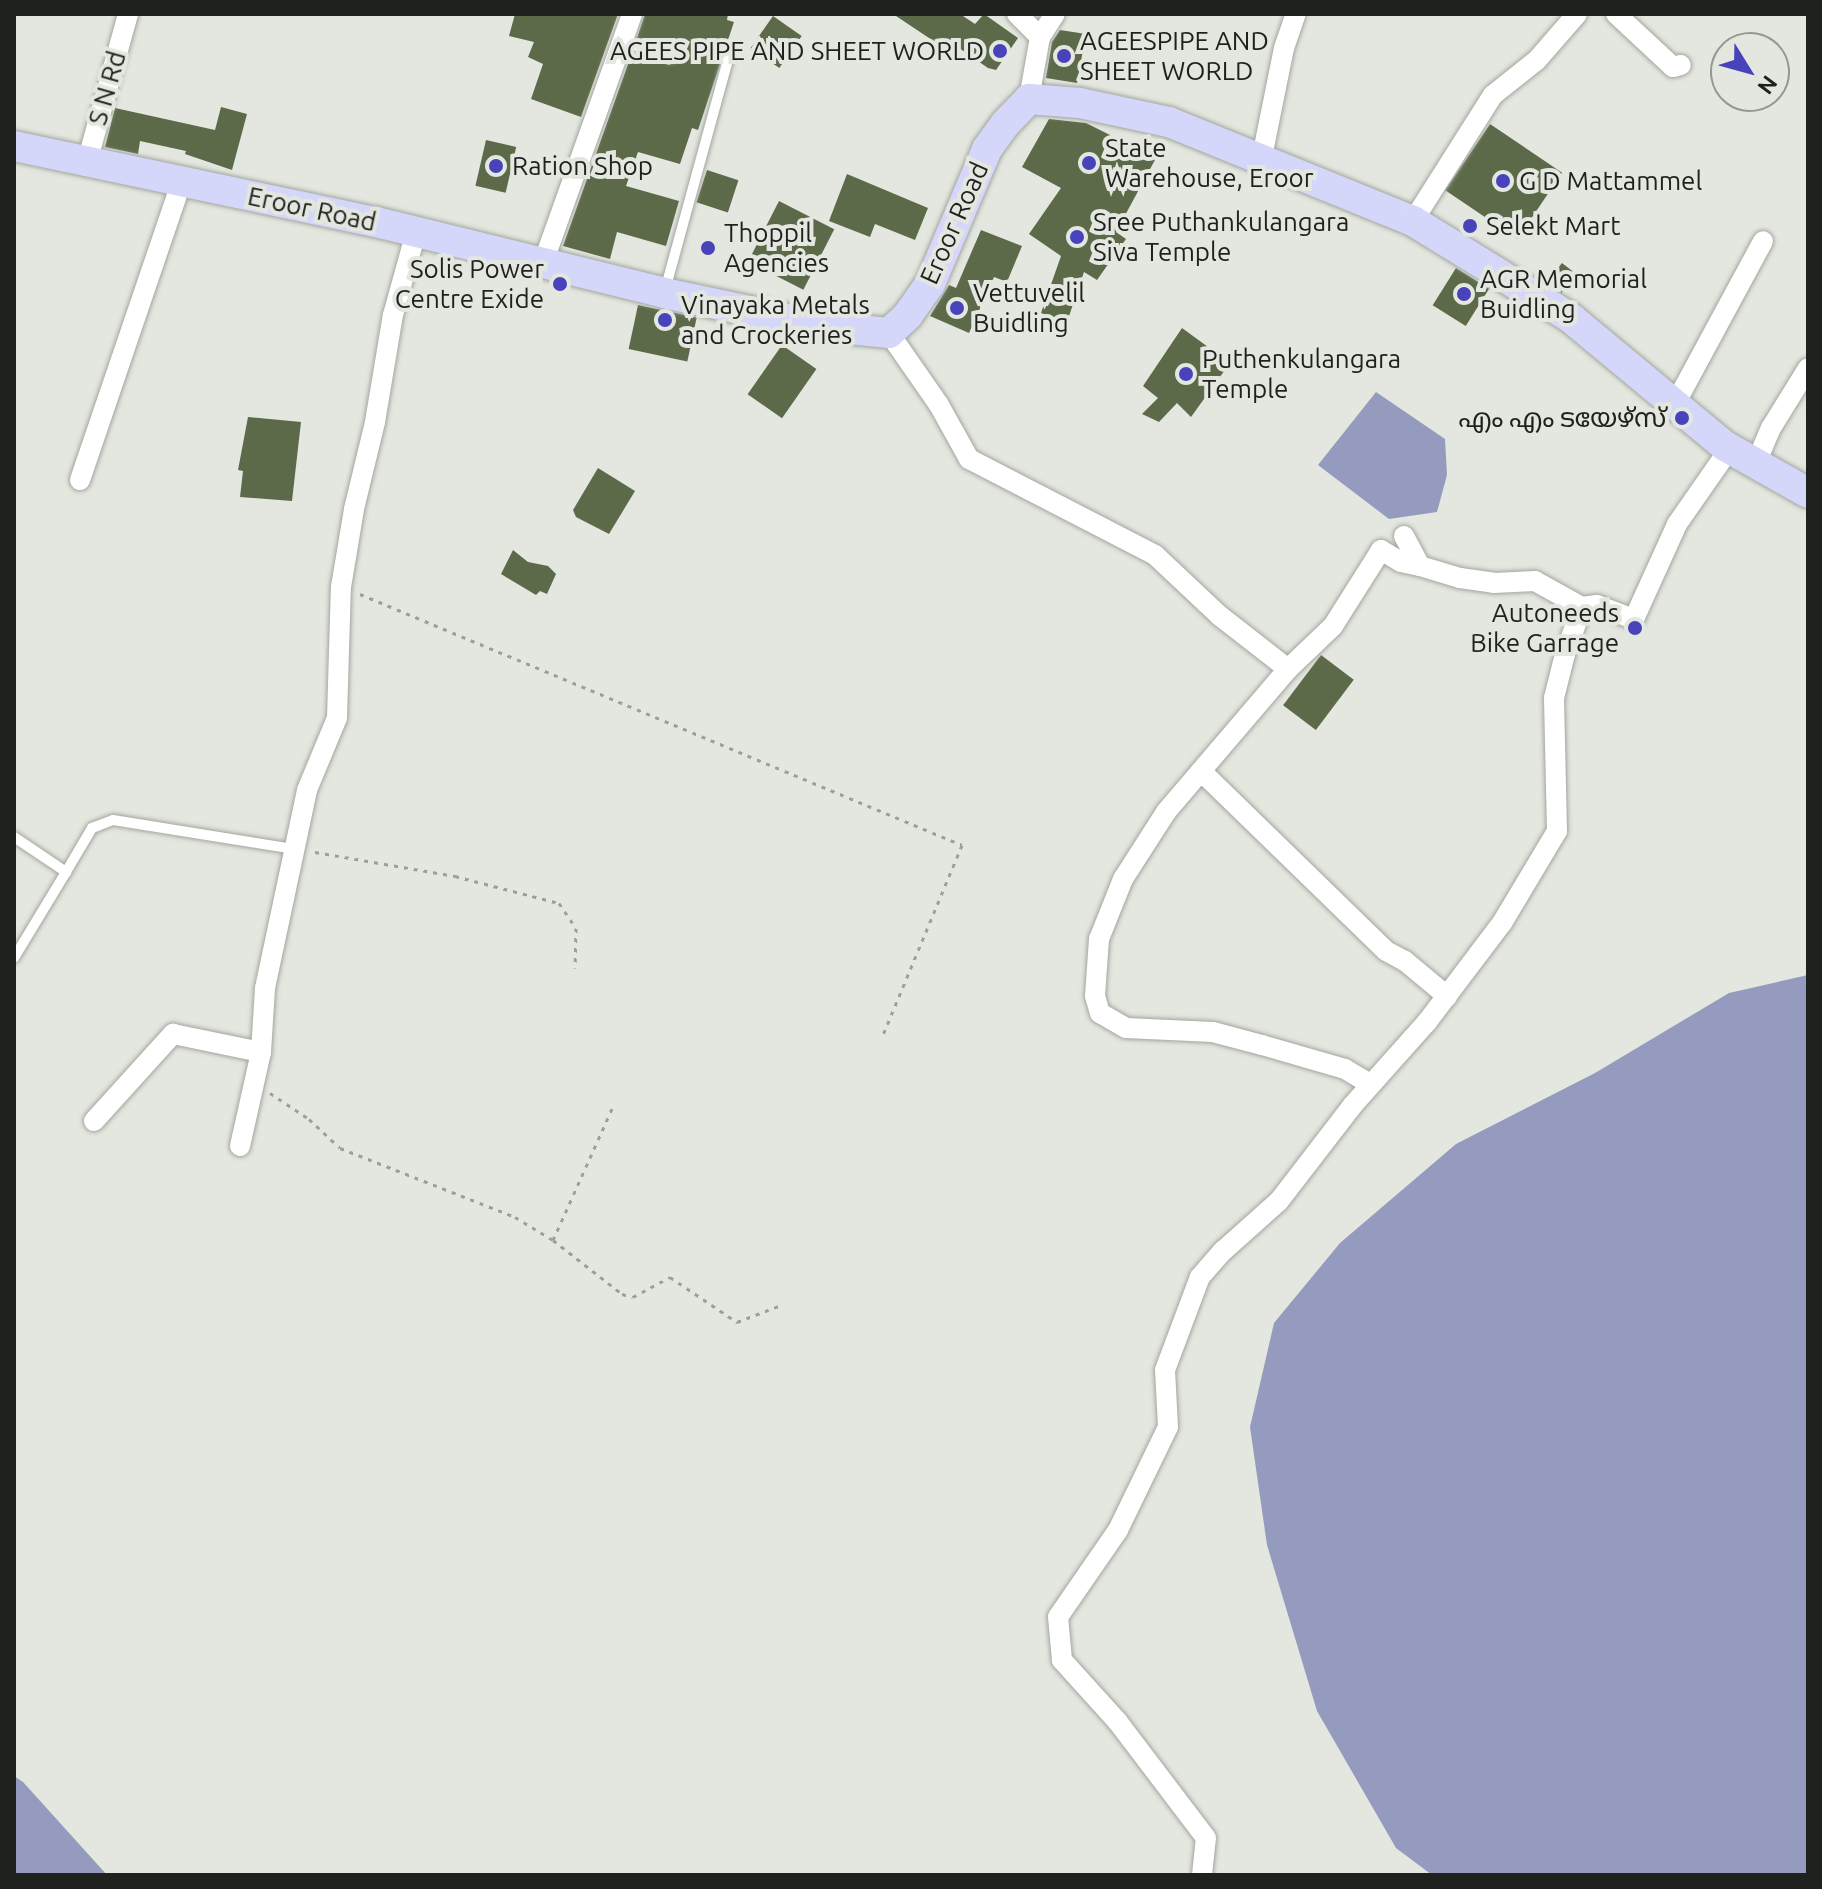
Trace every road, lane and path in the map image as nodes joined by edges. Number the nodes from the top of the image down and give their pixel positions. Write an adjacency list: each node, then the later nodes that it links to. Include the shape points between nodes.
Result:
1 (128, 14): 16 (street, S N Rd)
2 (632, 14): 9 (street)
3 (1017, 14): 8 (street)
4 (1055, 14): 8 (street)
5 (1296, 14): 15 (street, via 1284,48)
6 (1577, 14): 18 (street, via 1537,60 1493,95)
7 (1616, 14): 12 (street, via 1673,67)
8 (1040, 37): 13 (street)
9 (622, 41): 11 (lane); 21 (street)
10 (731, 49): 22 (lane)
11 (671, 57)
12 (1681, 65)
13 (1029, 99): 15 (main road, via 1080,103 1169,122); 23 (main road, Eroor Road, via 987,149 930,284)
14 (14, 146): 16 (main road, Eroor Road)
15 (1268, 160): 18 (main road)
16 (87, 162): 17 (main road, Eroor Road)
17 (182, 181): 19 (main road, Eroor Road); 28 (street)
18 (1413, 221): 25 (main road, via 1572,319)
19 (416, 232): 21 (main road, Eroor Road); 32 (street, via 393,315)
20 (1763, 241): 25 (street)
21 (543, 263): 22 (main road, Eroor Road)
22 (664, 293): 23 (main road, Eroor Road, via 821,326)
23 (889, 333): 34 (street, via 969,459 1155,555 1220,616)
24 (1808, 368): 27 (street)
25 (1675, 404): 26 (main road)
26 (1730, 448): 27 (main road); 33 (street, via 1677,524 1634,619 1597,605)
27 (1756, 463): 29 (main road)
28 (80, 480)
29 (1808, 493)
30 (1404, 536): 31 (street)
31 (1420, 566): 33 (street, via 1494,583 1535,581); 34 (street, via 1381,550 1333,626)
32 (341, 587): 37 (street, via 337,718 307,790); 42 (path, via 962,845)
33 (1582, 607): 41 (street, via 1554,698 1557,831 1502,923)
34 (1288, 669): 35 (street)
35 (1201, 771): 41 (street, via 1386,951); 45 (street, via 1166,812 1123,879 1099,939 1095,996 1100,1013 1126,1028 1213,1032 1345,1069)
36 (14, 837): 38 (lane)
37 (295, 849): 38 (lane, via 113,820 92,828); 40 (path, via 455,876 559,903 576,928); 43 (street, via 265,988)
38 (66, 872): 39 (lane)
39 (14, 958)
40 (575, 968)
41 (1447, 996): 45 (street)
42 (883, 1035)
43 (261, 1052): 44 (street); 47 (street, via 173,1034)
44 (254, 1082): 48 (street); 49 (path, via 309,1119 340,1148 472,1197)
45 (1370, 1084): 51 (street, via 1279,1201 1200,1277 1165,1370 1168,1427 1118,1530 1058,1617 1062,1660 1118,1722 1206,1838)
46 (612, 1109): 49 (path)
47 (94, 1121)
48 (240, 1146)
49 (553, 1240): 50 (path, via 622,1294 633,1297 670,1277 737,1322)
50 (779, 1306)
51 (1202, 1875)

